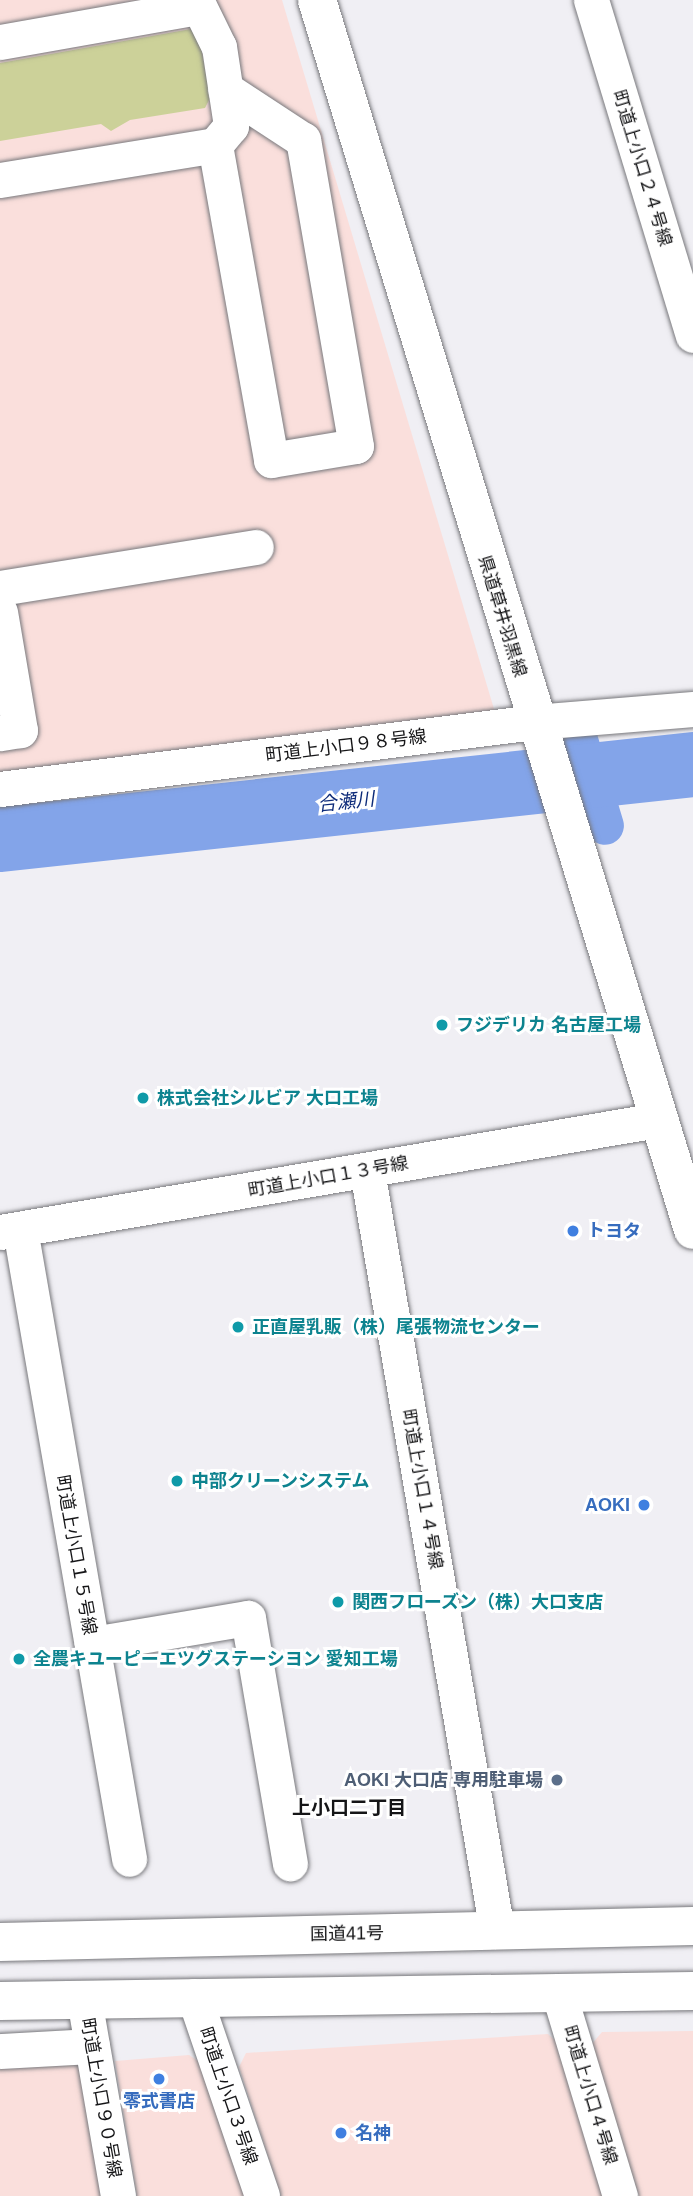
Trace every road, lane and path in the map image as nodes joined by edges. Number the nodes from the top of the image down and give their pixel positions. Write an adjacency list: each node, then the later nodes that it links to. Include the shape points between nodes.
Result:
1 (317, 0): 14 (main road, 県道草井羽黒線)
2 (591, 0): 9 (street, 町道上小口２４号線)
3 (182, 5): 4 (street); 6 (street, via 219,47)
4 (123, 10): 5 (street)
5 (0, 42)
6 (225, 89): 7 (street, via 231,126); 7 (street, via 303,140 356,446 271,460)
7 (215, 145): 8 (street)
8 (0, 180)
9 (693, 335)
10 (256, 547): 11 (street)
11 (0, 588)
12 (0, 612): 15 (street, via 20,730)
13 (693, 709): 14 (street, 町道上小口９８号線)
14 (534, 722): 16 (street, 町道上小口９８号線); 17 (main road, 県道草井羽黒線)
15 (0, 733)
16 (0, 789)
17 (657, 1120): 18 (street, 町道上小口１３号線); 19 (main road, 県道草井羽黒線)
18 (368, 1171): 20 (street, 町道上小口１３号線); 25 (street, 町道上小口１４号線)
19 (693, 1230)
20 (10, 1231): 21 (street, 町道上小口１５号線)
21 (92, 1644): 22 (street); 23 (street, 町道上小口１５号線, via 248,1618)
22 (129, 1859)
23 (290, 1863)
24 (693, 1926): 25 (main road, 国道41号)
25 (497, 1931): 26 (main road, 国道41号)
26 (0, 1942)
27 (693, 1991): 28 (main road)
28 (559, 1994): 29 (main road); 36 (street, 町道上小口４号線)
29 (194, 1996): 30 (main road); 35 (street, 町道上小口３号線)
30 (84, 1999): 31 (main road); 32 (street, 町道上小口９０号線)
31 (0, 2001)
32 (92, 2046): 33 (street); 34 (street, 町道上小口９０号線)
33 (0, 2051)
34 (118, 2196)
35 (262, 2196)
36 (620, 2196)

